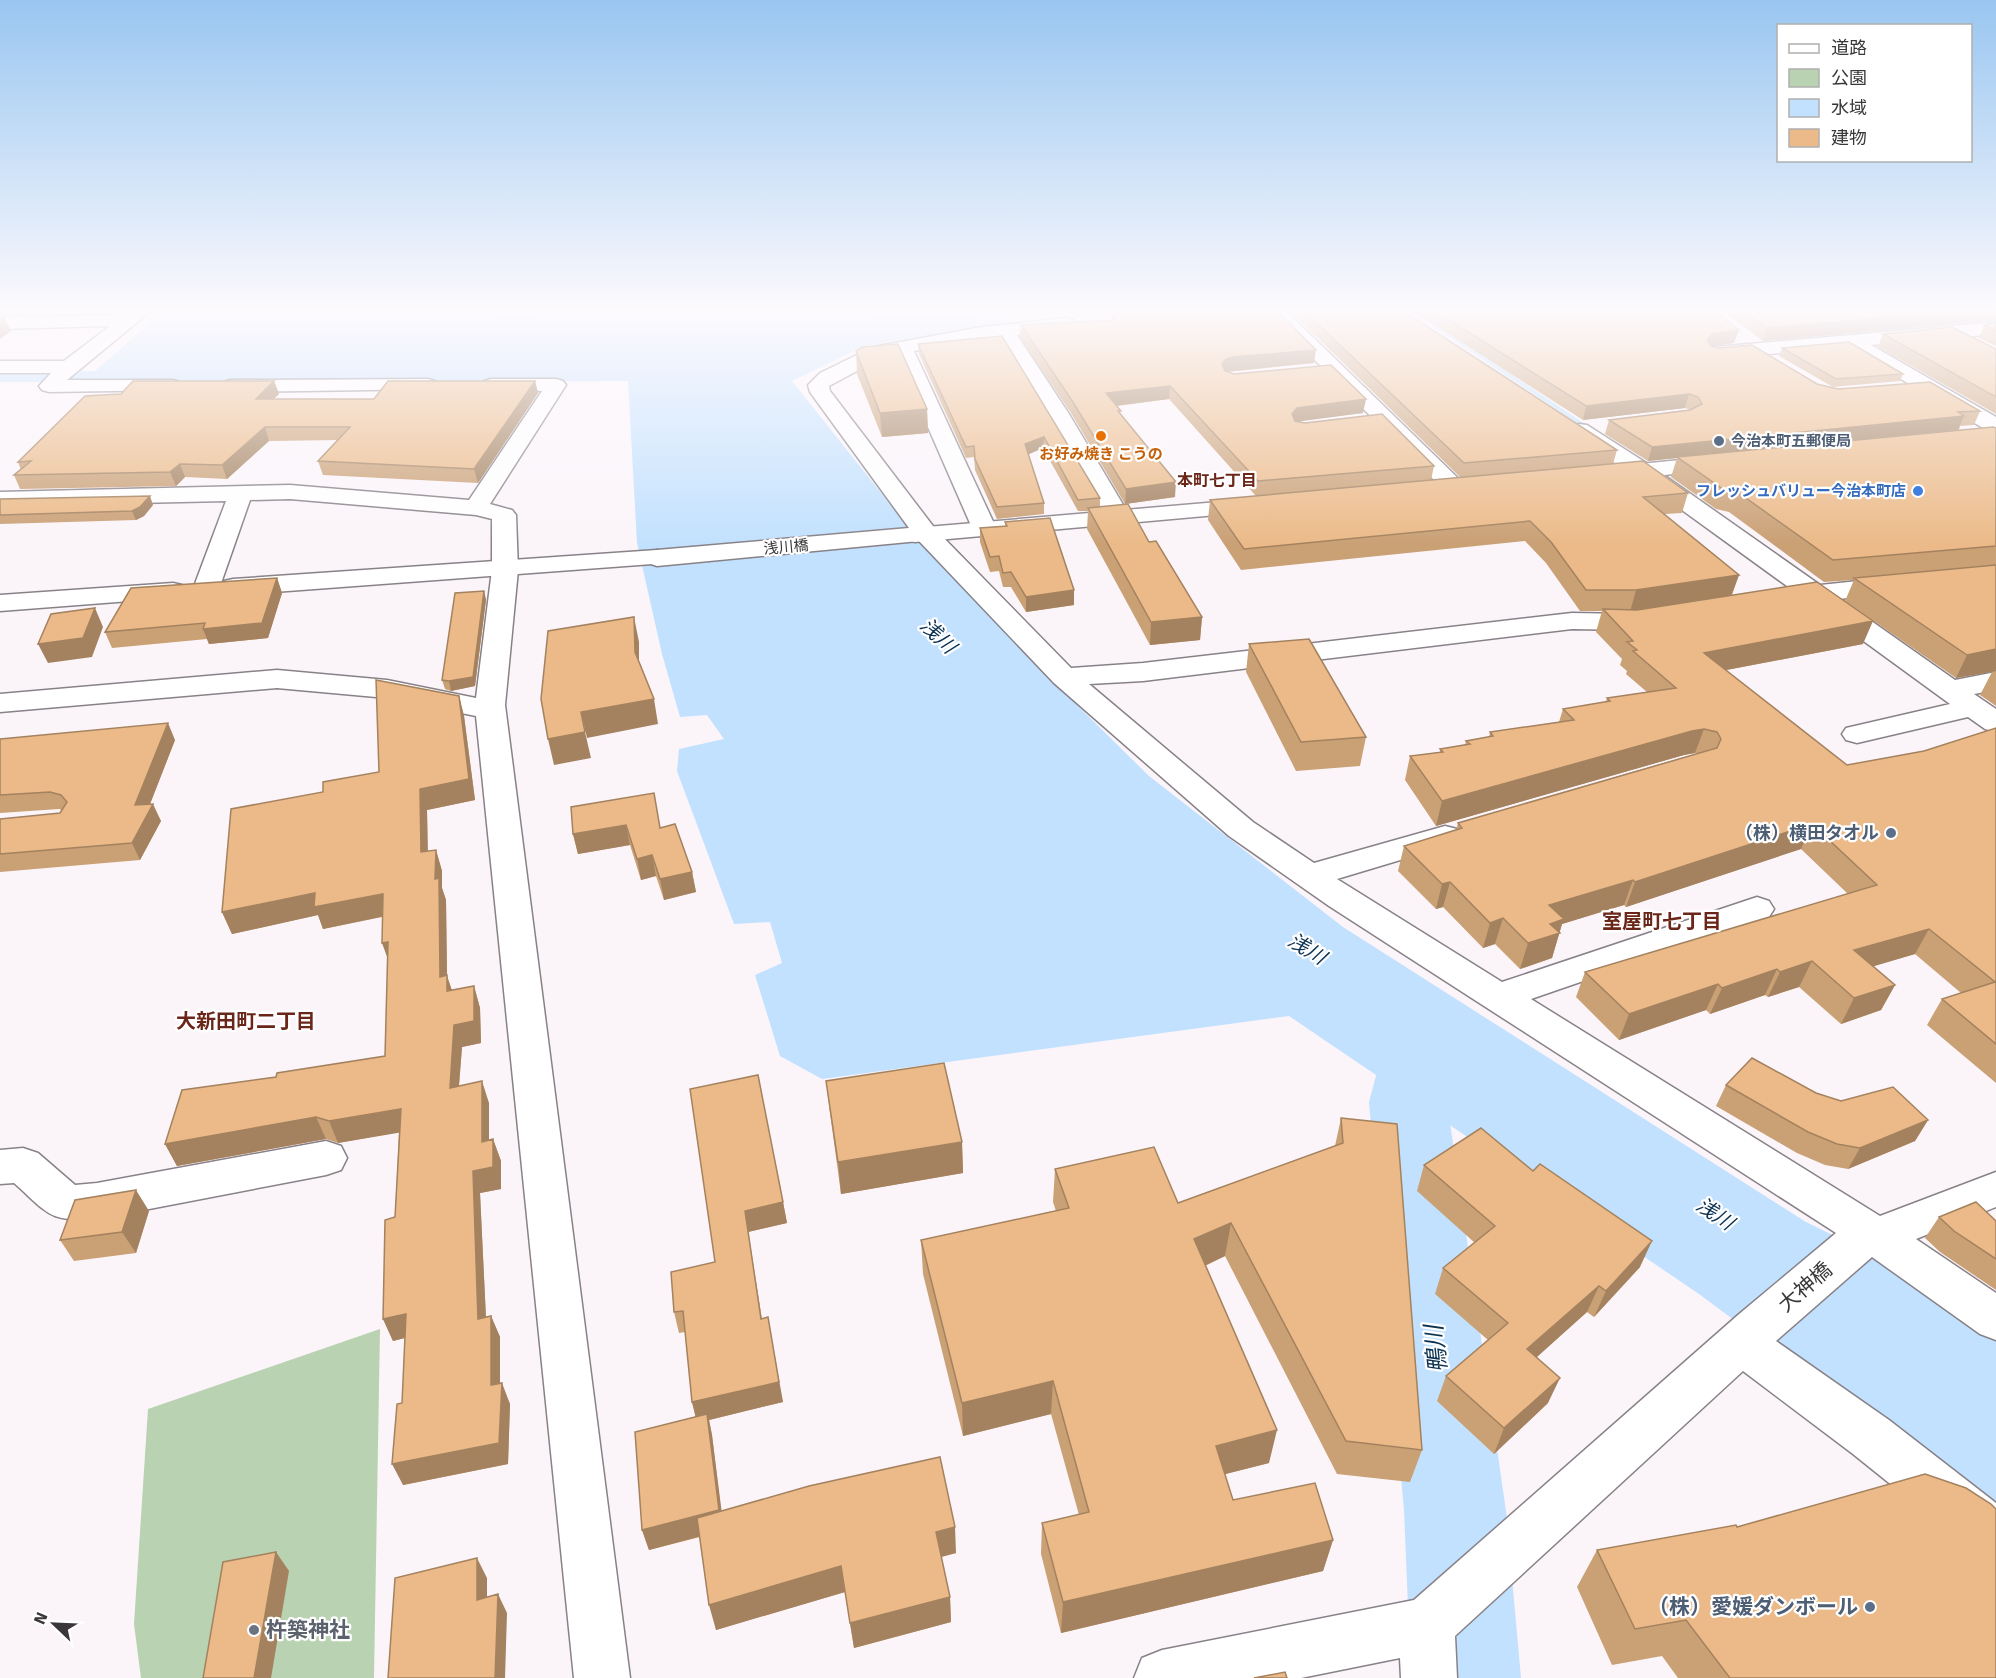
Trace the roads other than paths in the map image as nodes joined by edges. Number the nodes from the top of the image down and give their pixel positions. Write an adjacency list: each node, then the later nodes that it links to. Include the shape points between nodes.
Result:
1 (554, 388): 24 (street)
2 (819, 388): 27 (street)
3 (922, 388): 26 (street)
4 (1041, 388): 25 (street)
5 (1353, 388): 10 (street)
6 (1916, 388): 8 (street)
7 (1932, 388): 13 (street)
8 (1898, 390)
9 (1558, 417): 14 (street)
10 (1384, 419): 11 (street); 19 (street)
11 (1360, 422)
12 (1609, 425): 14 (street)
13 (1996, 426)
14 (1577, 429): 16 (street)
15 (1746, 461): 16 (street)
16 (1642, 471): 17 (street); 31 (street)
17 (1584, 476)
18 (1478, 486): 19 (street)
19 (1455, 488): 20 (street)
20 (1432, 490)
21 (241, 492): 22 (street); 24 (street, via 290,492); 30 (street)
22 (0, 499)
23 (1269, 504): 25 (street, 浅川橋)
24 (476, 508): 28 (street, via 504,515)
25 (1119, 518): 26 (street, 浅川橋)
26 (985, 530): 27 (street, 浅川橋)
27 (921, 535): 28 (street, 浅川橋); 35 (street)
28 (505, 570): 30 (street, 浅川橋); 39 (street)
29 (1916, 583): 31 (street)
30 (206, 589): 33 (street, 浅川橋)
31 (1814, 593): 32 (street); 38 (street)
32 (1756, 602)
33 (0, 603)
34 (1664, 616): 35 (street, via 1630,622 1572,621 1143,672)
35 (1064, 677): 42 (street, via 1242,830)
36 (1996, 681): 38 (street)
37 (0, 704): 39 (street, via 277,679 387,689)
38 (1973, 707): 40 (street)
39 (491, 710): 53 (street)
40 (1857, 734)
41 (1468, 830): 42 (street)
42 (1308, 876): 44 (street)
43 (1757, 909): 44 (street)
44 (1497, 997): 48 (street)
45 (326, 1158): 46 (street, via 98,1202 66,1203 23,1165)
46 (0, 1167)
47 (1996, 1189): 48 (street, 大神橋)
48 (1864, 1240): 49 (street); 50 (street, 大神橋)
49 (1996, 1319)
50 (1748, 1336): 51 (street); 52 (street, 大神橋)
51 (1996, 1539)
52 (1427, 1625): 54 (street); 55 (street)
53 (602, 1678)
54 (1162, 1678)
55 (1429, 1678)

